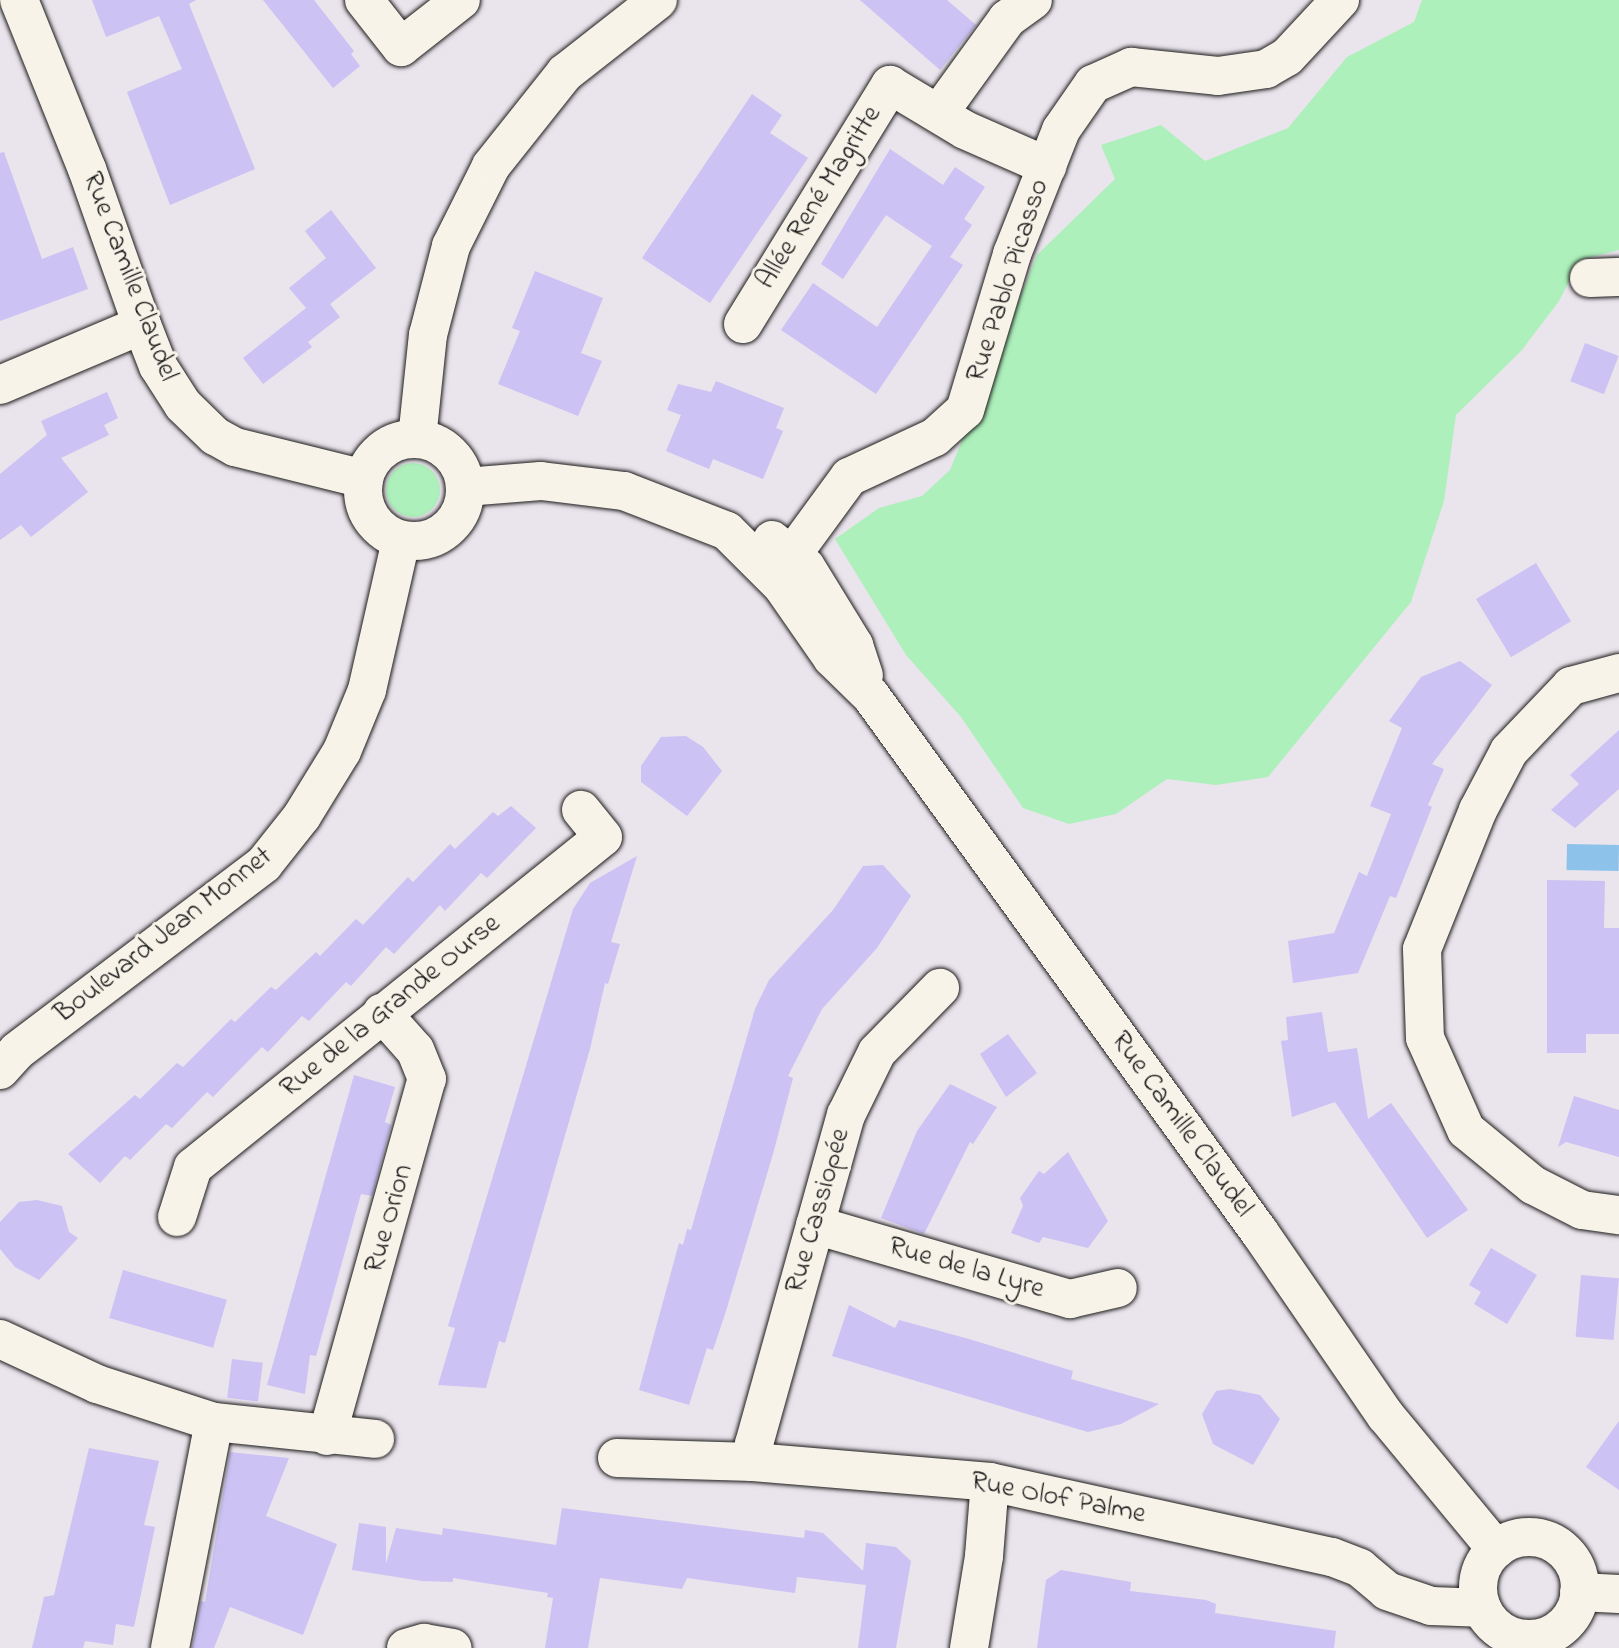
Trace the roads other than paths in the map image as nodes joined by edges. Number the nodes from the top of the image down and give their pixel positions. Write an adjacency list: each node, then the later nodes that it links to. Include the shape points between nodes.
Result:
1 (9, 0): 7 (street)
2 (19, 0): 12 (street, Rue Camille Claudel, via 87,169)
3 (364, 0): 8 (street, via 401,47)
4 (657, 0): 14 (street, via 565,73 491,166 451,246 428,335)
5 (1033, 0): 9 (street, via 1007,19)
6 (1340, 0): 10 (street, Rue Pablo Picasso, via 1287,57 1266,69 1218,76 1131,67 1093,84 1061,130)
7 (0, 3)
8 (442, 6)
9 (939, 113): 10 (street, Allée René Magritte); 11 (street, Allée René Magritte, via 890,85)
10 (1047, 166): 19 (street, Rue Pablo Picasso, via 1012,254 965,410 935,437 849,477)
11 (743, 324)
12 (142, 325): 13 (street); 15 (street, Rue Camille Claudel, via 172,389 215,436 255,454)
13 (0, 385)
14 (417, 439): 15 (street, via 384,448); 16 (street, via 452,457)
15 (364, 480): 18 (street, via 362,495 370,518 383,532)
16 (464, 487): 17 (street, Rue Camille Claudel, via 541,481 588,484 635,495); 18 (street, via 460,512 443,532 424,541)
17 (727, 531): 19 (street, Rue Camille Claudel, via 754,530); 21 (street, Rue Camille Claudel, via 782,586 832,658)
18 (401, 540): 25 (street, Boulevard Jean Monnet, via 367,690 342,751 302,816 264,864)
19 (792, 555): 21 (street, Rue Camille Claudel, via 807,567 839,617)
20 (1619, 673): 26 (street, via 1571,686 1509,751 1478,810 1422,949 1424,1038 1466,1130 1533,1185 1582,1210)
21 (871, 696): 37 (street, Rue Camille Claudel, via 1386,1416)
22 (581, 810): 24 (street, Rue de la Grande Ourse, via 603,837)
23 (940, 988): 28 (street, Rue Cassiopée, via 897,1027 861,1079)
24 (382, 1013): 27 (street, Rue de la Grande Ourse, via 193,1167); 32 (street, Rue Orion, via 415,1050 427,1079)
25 (6, 1060)
26 (1619, 1215)
27 (177, 1217)
28 (815, 1225): 29 (street, Rue de la Lyre, via 1070,1299); 35 (street, Rue Cassiopée, via 754,1444)
29 (1118, 1288)
30 (0, 1339): 31 (street, via 97,1384)
31 (214, 1422): 32 (street); 42 (street)
32 (327, 1436): 33 (street)
33 (375, 1439)
34 (617, 1458): 35 (street, Rue Olof Palme)
35 (753, 1462): 36 (street, Rue Olof Palme)
36 (990, 1482): 40 (street, Rue Olof Palme, via 1332,1557 1360,1568 1398,1594 1431,1606); 45 (street)
37 (1496, 1549): 38 (street, via 1518,1539 1551,1543 1573,1563); 40 (street, via 1480,1572)
38 (1579, 1592): 39 (street); 41 (street, via 1566,1622)
39 (1619, 1594)
40 (1482, 1608): 41 (street, via 1505,1633)
41 (1535, 1643)
42 (170, 1648)
43 (406, 1648): 44 (street, via 424,1643)
44 (453, 1648)
45 (969, 1648)

